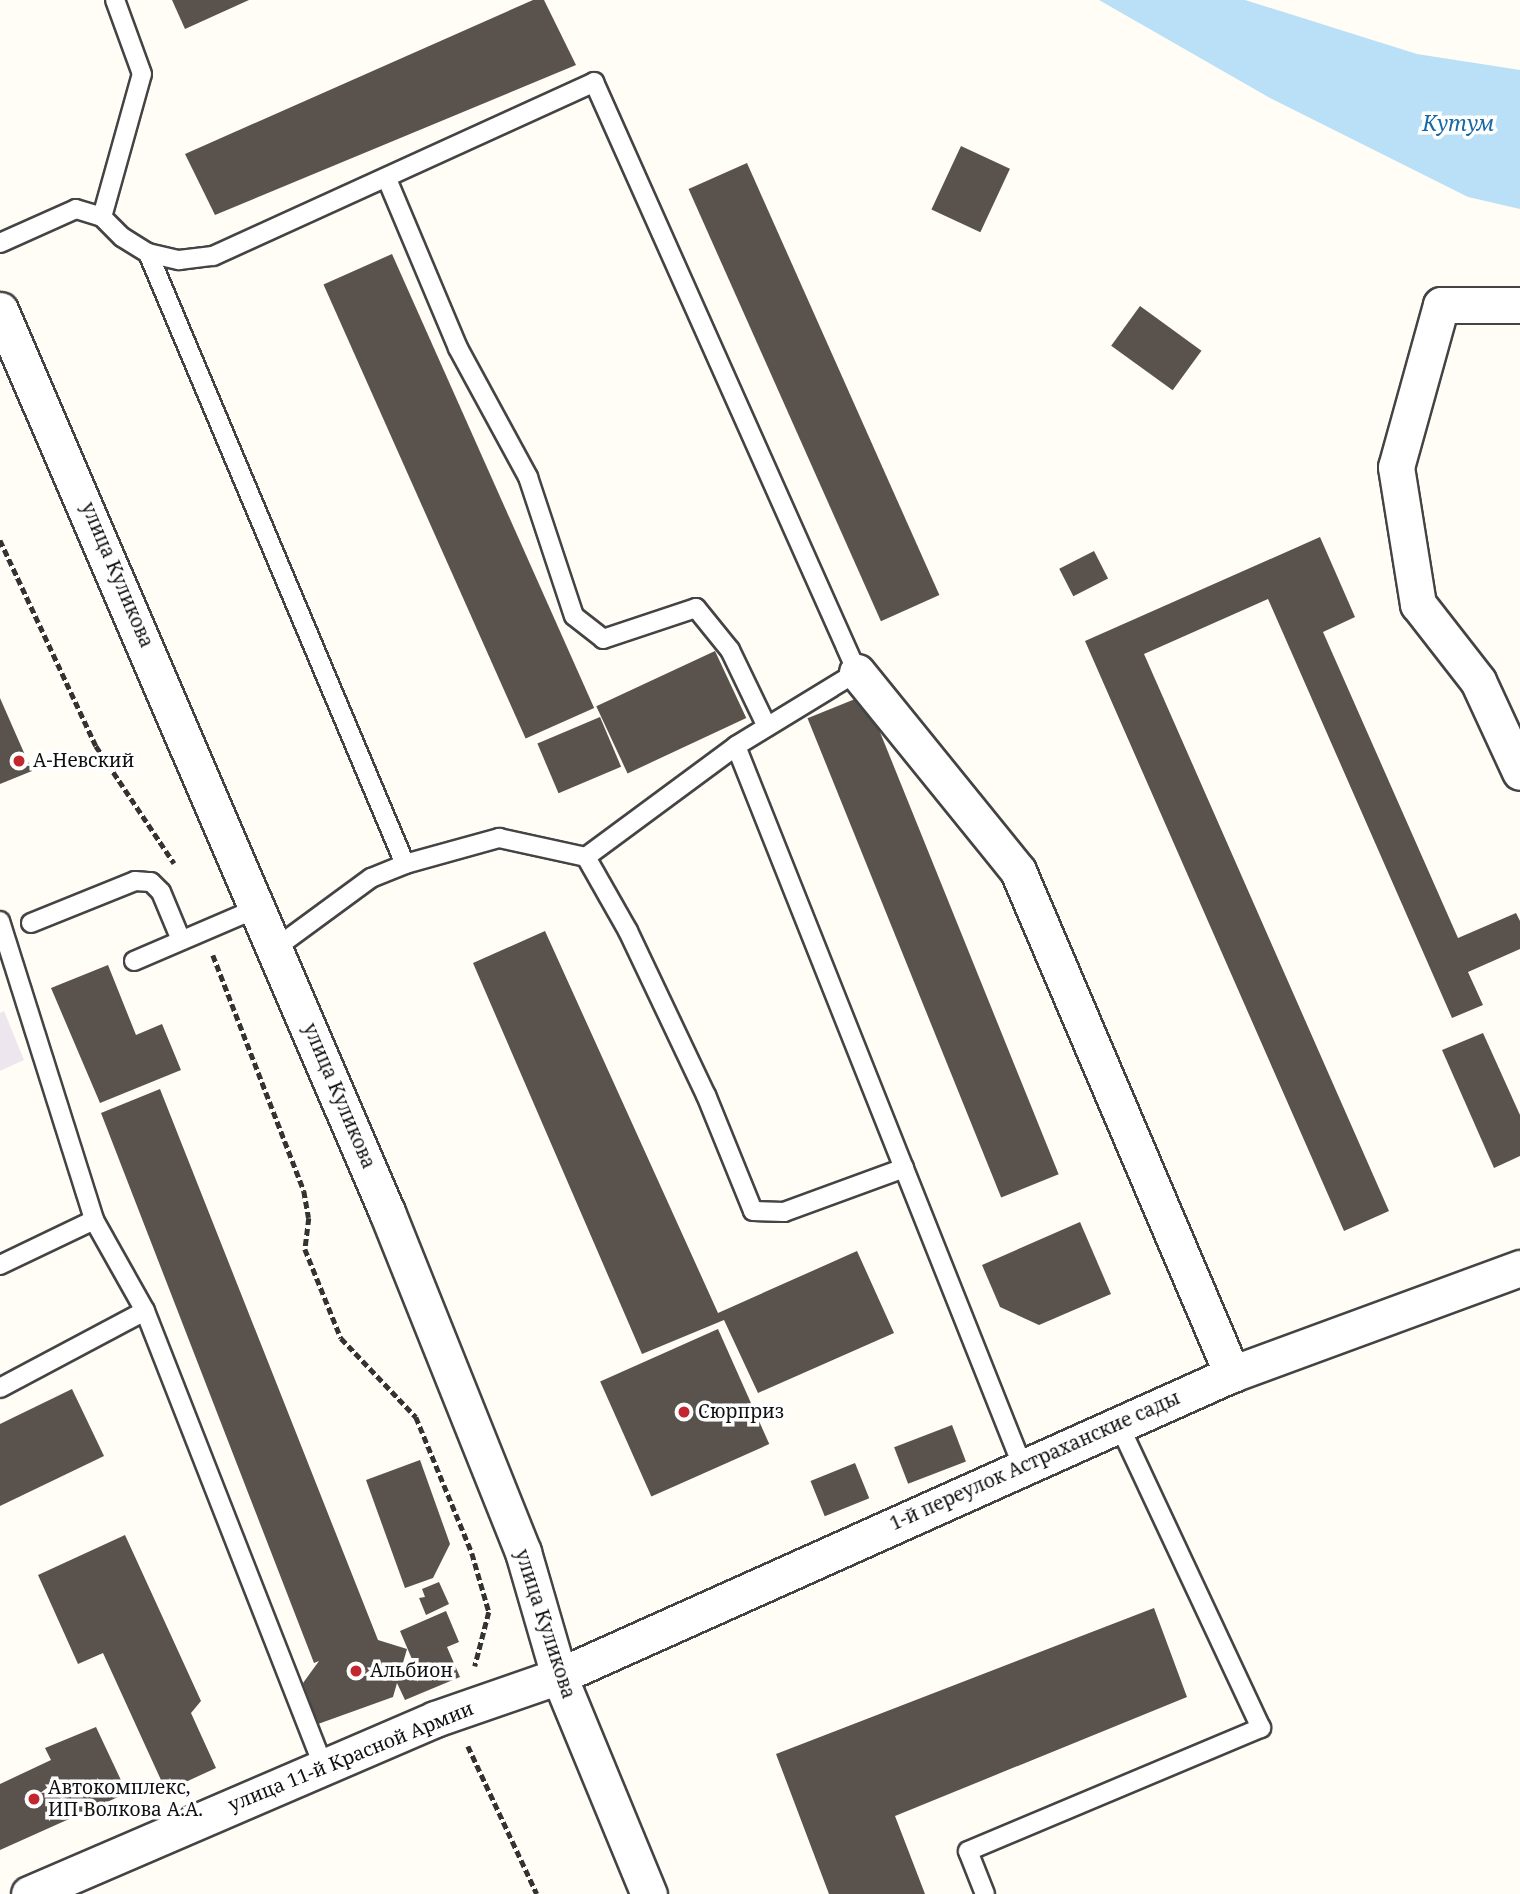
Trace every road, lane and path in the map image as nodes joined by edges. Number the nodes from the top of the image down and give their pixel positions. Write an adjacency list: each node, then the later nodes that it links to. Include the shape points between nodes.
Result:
1 (115, 0): 3 (lane, via 142,74)
2 (387, 179): 5 (lane, via 213,256 178,260); 9 (lane, via 594,82); 10 (lane, via 458,348 528,477 574,616 603,639 696,608 730,650)
3 (102, 217): 4 (lane, via 75,209); 5 (lane, via 121,237)
4 (0, 243)
5 (148, 253): 14 (lane)
6 (1520, 306): 12 (street, via 1441,305 1396,467 1418,604 1478,681)
7 (0, 310): 16 (street, улица Куликова)
8 (0, 540): 15 (path, via 96,746)
9 (857, 672): 10 (lane); 28 (street, via 1018,871)
10 (767, 727): 11 (lane)
11 (736, 746): 13 (lane); 23 (lane)
12 (1520, 772)
13 (586, 857): 14 (lane, via 499,838); 23 (lane, via 628,930 700,1082 753,1210 783,1212)
14 (405, 864): 21 (lane, via 371,878)
15 (181, 875)
16 (260, 907): 19 (lane); 21 (street, улица Куликова)
17 (0, 921): 24 (lane)
18 (31, 923): 20 (lane, via 135,881 151,882 161,892)
19 (204, 931): 20 (lane); 33 (path, via 304,1191 309,1218 305,1249 341,1338 416,1418 472,1553 489,1612 479,1662 446,1698)
20 (181, 940): 22 (lane)
21 (277, 947): 32 (street, улица Куликова, via 523,1552)
22 (134, 961)
23 (904, 1168): 31 (lane)
24 (94, 1220): 25 (lane); 27 (lane)
25 (0, 1265)
26 (1520, 1268): 28 (street, 1-й переулок Астраханские сады)
27 (145, 1311): 29 (lane); 34 (lane)
28 (1232, 1374): 30 (street, 1-й переулок Астраханские сады)
29 (0, 1388)
30 (1118, 1423): 31 (street, 1-й переулок Астраханские сады); 38 (lane, via 1261,1728 968,1851)
31 (1022, 1465): 32 (street, 1-й переулок Астраханские сады)
32 (559, 1676): 33 (street, улица 11-й Красной Армии); 37 (street, улица Куликова)
33 (453, 1713): 34 (street, улица 11-й Красной Армии); 36 (path)
34 (323, 1766): 35 (street, улица 11-й Красной Армии)
35 (29, 1894)
36 (537, 1894)
37 (649, 1894)
38 (985, 1894)

